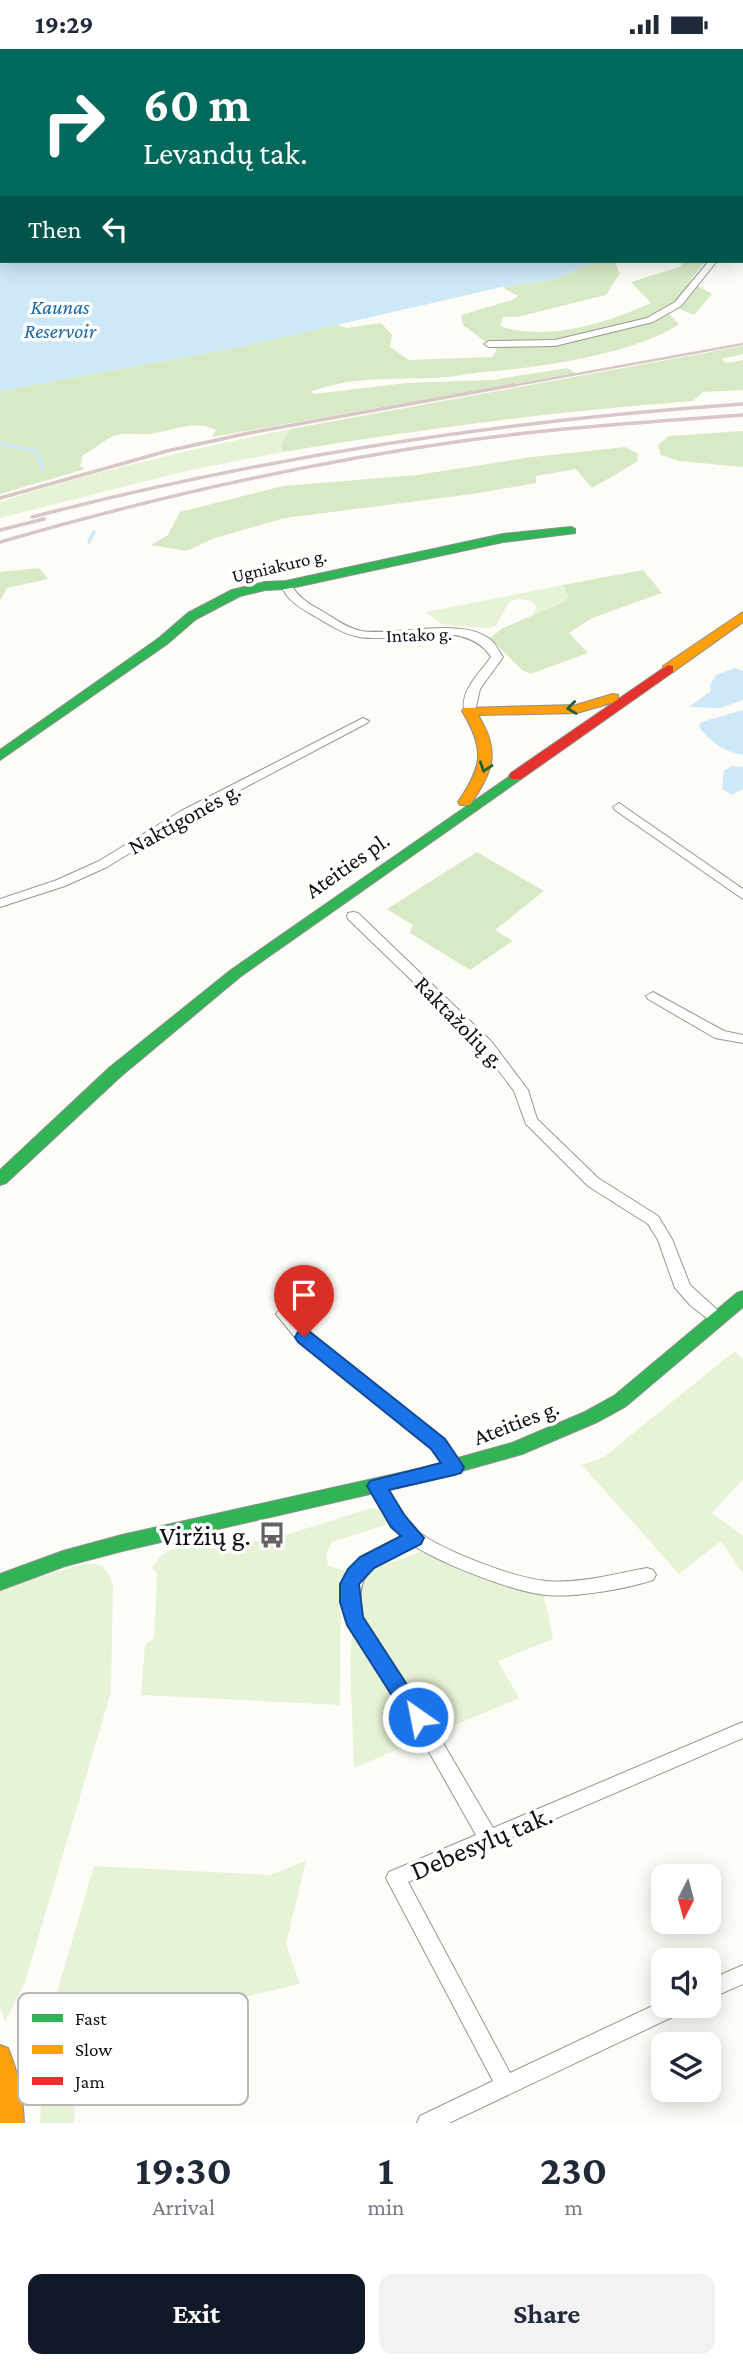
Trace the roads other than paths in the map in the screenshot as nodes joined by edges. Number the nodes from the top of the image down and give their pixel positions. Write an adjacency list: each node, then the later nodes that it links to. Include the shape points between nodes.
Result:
1 (711, 263): 2 (street, via 678,304 650,320 555,344)
2 (489, 344)
3 (571, 531): 4 (main road, Ugniakuro g., via 503,538)
4 (286, 585): 7 (street, Intako g., via 299,603 350,632 376,636 456,632 485,642 497,657); 11 (main road, Ugniakuro g., via 236,593 192,616)
5 (743, 617): 6 (main road, Ateities pl.)
6 (637, 690): 8 (main road, one-way to 8, via 577,709); 13 (main road, Ateities pl.)
7 (472, 692): 8 (main road, via 476,700); 9 (street, Intako g.)
8 (497, 709): 9 (main road)
9 (468, 711): 13 (main road, one-way to 13, via 487,739 489,756 486,772)
10 (363, 721): 15 (street, Naktigonės g., via 185,814 103,865)
11 (0, 756)
12 (619, 807): 14 (street)
13 (452, 819): 19 (main road, Ateities pl., via 226,981)
14 (743, 895)
15 (0, 903)
16 (353, 916): 24 (street, Raktažolių g., via 486,1044 521,1090 531,1121 593,1182 653,1220 683,1288)
17 (653, 996): 18 (street, via 720,1035)
18 (743, 1039)
19 (39, 1142): 20 (main road); 21 (main road, Ateities pl.)
20 (0, 1166)
21 (0, 1179)
22 (743, 1297): 24 (main road, Ateities g.)
23 (284, 1314): 25 (street, via 304,1337 438,1444)
24 (718, 1319): 25 (main road, Ateities g., via 620,1401 592,1417 516,1450)
25 (454, 1467): 26 (main road, Ateities g.)
26 (377, 1486): 27 (street, via 398,1521); 28 (main road, Ateities g.)
27 (415, 1538): 30 (street, via 497,1574 543,1588); 33 (street, via 355,1574 349,1584 354,1619)
28 (63, 1559): 29 (main road, Ateities g.); 31 (main road, Ateities g.)
29 (0, 1568)
30 (647, 1575)
31 (0, 1582)
32 (743, 1730): 33 (street, Debesylų tak.)
33 (489, 1839): 38 (street, Debesylų tak., via 396,1878)
34 (743, 1974): 35 (street)
35 (721, 1984)
36 (651, 2017): 38 (street)
37 (0, 2056): 39 (main road, via 11,2097)
38 (506, 2086): 40 (street)
39 (12, 2123)
40 (427, 2123)

